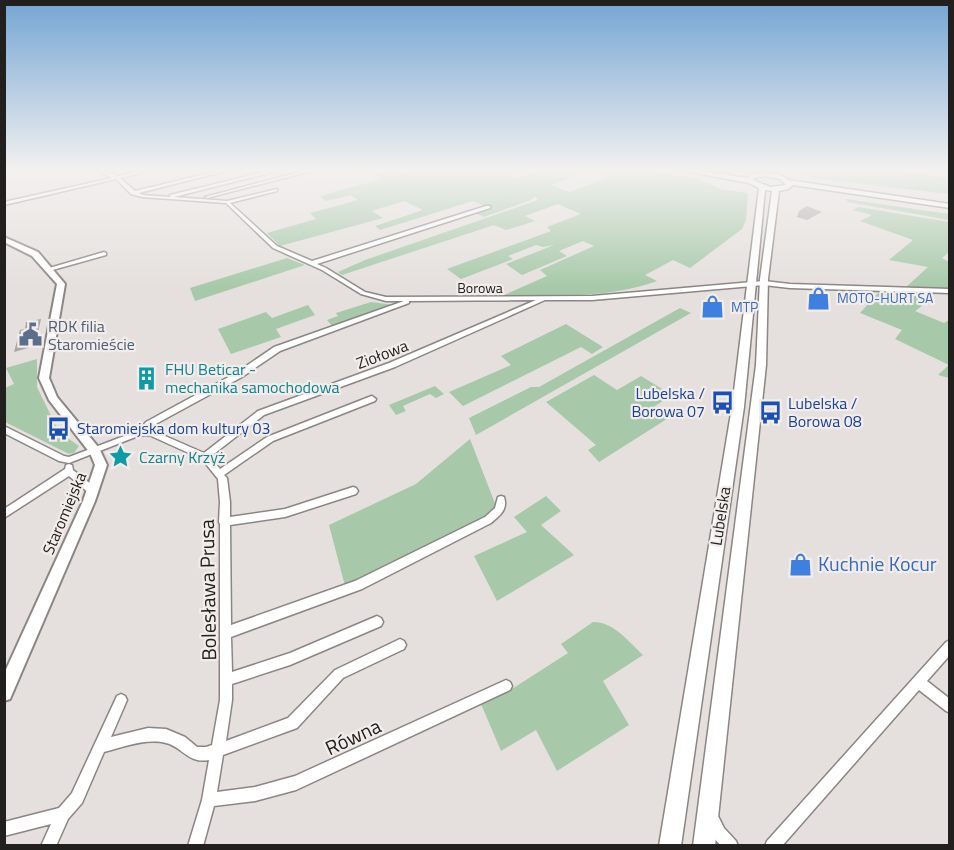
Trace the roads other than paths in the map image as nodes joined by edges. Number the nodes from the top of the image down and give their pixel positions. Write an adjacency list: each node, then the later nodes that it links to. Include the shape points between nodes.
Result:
1 (234, 209): 7 (street, Borowa, via 275,247)
2 (483, 209): 7 (street)
3 (761, 209): 9 (main road, Lubelska)
4 (772, 209): 9 (main road, Lubelska)
5 (4, 239): 8 (street, via 26,247)
6 (104, 254): 8 (street)
7 (314, 263): 12 (street, Borowa, via 369,296)
8 (49, 269): 16 (street, via 61,284 44,378 53,398)
9 (756, 283): 10 (street, Borowa); 11 (street, Borowa); 25 (main road, Lubelska); 26 (main road, Lubelska, via 764,337)
10 (950, 291)
11 (542, 299): 12 (street, Borowa); 17 (street, Ziołowa, via 392,365 261,413)
12 (411, 300): 15 (street, via 277,349)
13 (372, 399): 19 (street, via 270,439)
14 (4, 429): 18 (street)
15 (143, 431): 16 (street); 17 (street)
16 (95, 451): 18 (street); 20 (street, Staromiejska, via 101,465)
17 (205, 457): 19 (street)
18 (69, 465): 20 (street); 23 (street)
19 (220, 473): 24 (street, Bolesława Prusa)
20 (93, 491): 34 (street, Staromiejska)
21 (353, 491): 24 (street, via 285,513)
22 (501, 500): 28 (street, via 500,510 488,520 395,569)
23 (4, 514)
24 (224, 522): 28 (street, Bolesława Prusa)
25 (716, 543): 26 (main road, via 728,541); 45 (main road, Lubelska)
26 (739, 552): 40 (main road, Lubelska)
27 (377, 622): 31 (street, via 290,659)
28 (226, 633): 31 (street, Bolesława Prusa)
29 (400, 645): 38 (street, via 339,674 292,723)
30 (950, 646): 32 (street)
31 (226, 680): 38 (street, Bolesława Prusa)
32 (918, 681): 36 (street); 48 (street)
33 (506, 686): 39 (street, Równa, via 297,783)
34 (4, 693)
35 (121, 700): 37 (street)
36 (950, 707)
37 (102, 746): 38 (street, via 148,735 166,736 195,753); 41 (street, via 77,798)
38 (219, 750): 39 (street, Bolesława Prusa)
39 (208, 800): 44 (street, Bolesława Prusa)
40 (708, 813): 46 (main road, Lubelska); 47 (street)
41 (63, 814): 42 (street); 43 (street)
42 (4, 829)
43 (48, 846)
44 (195, 846)
45 (670, 846)
46 (705, 846)
47 (731, 846)
48 (772, 846)

